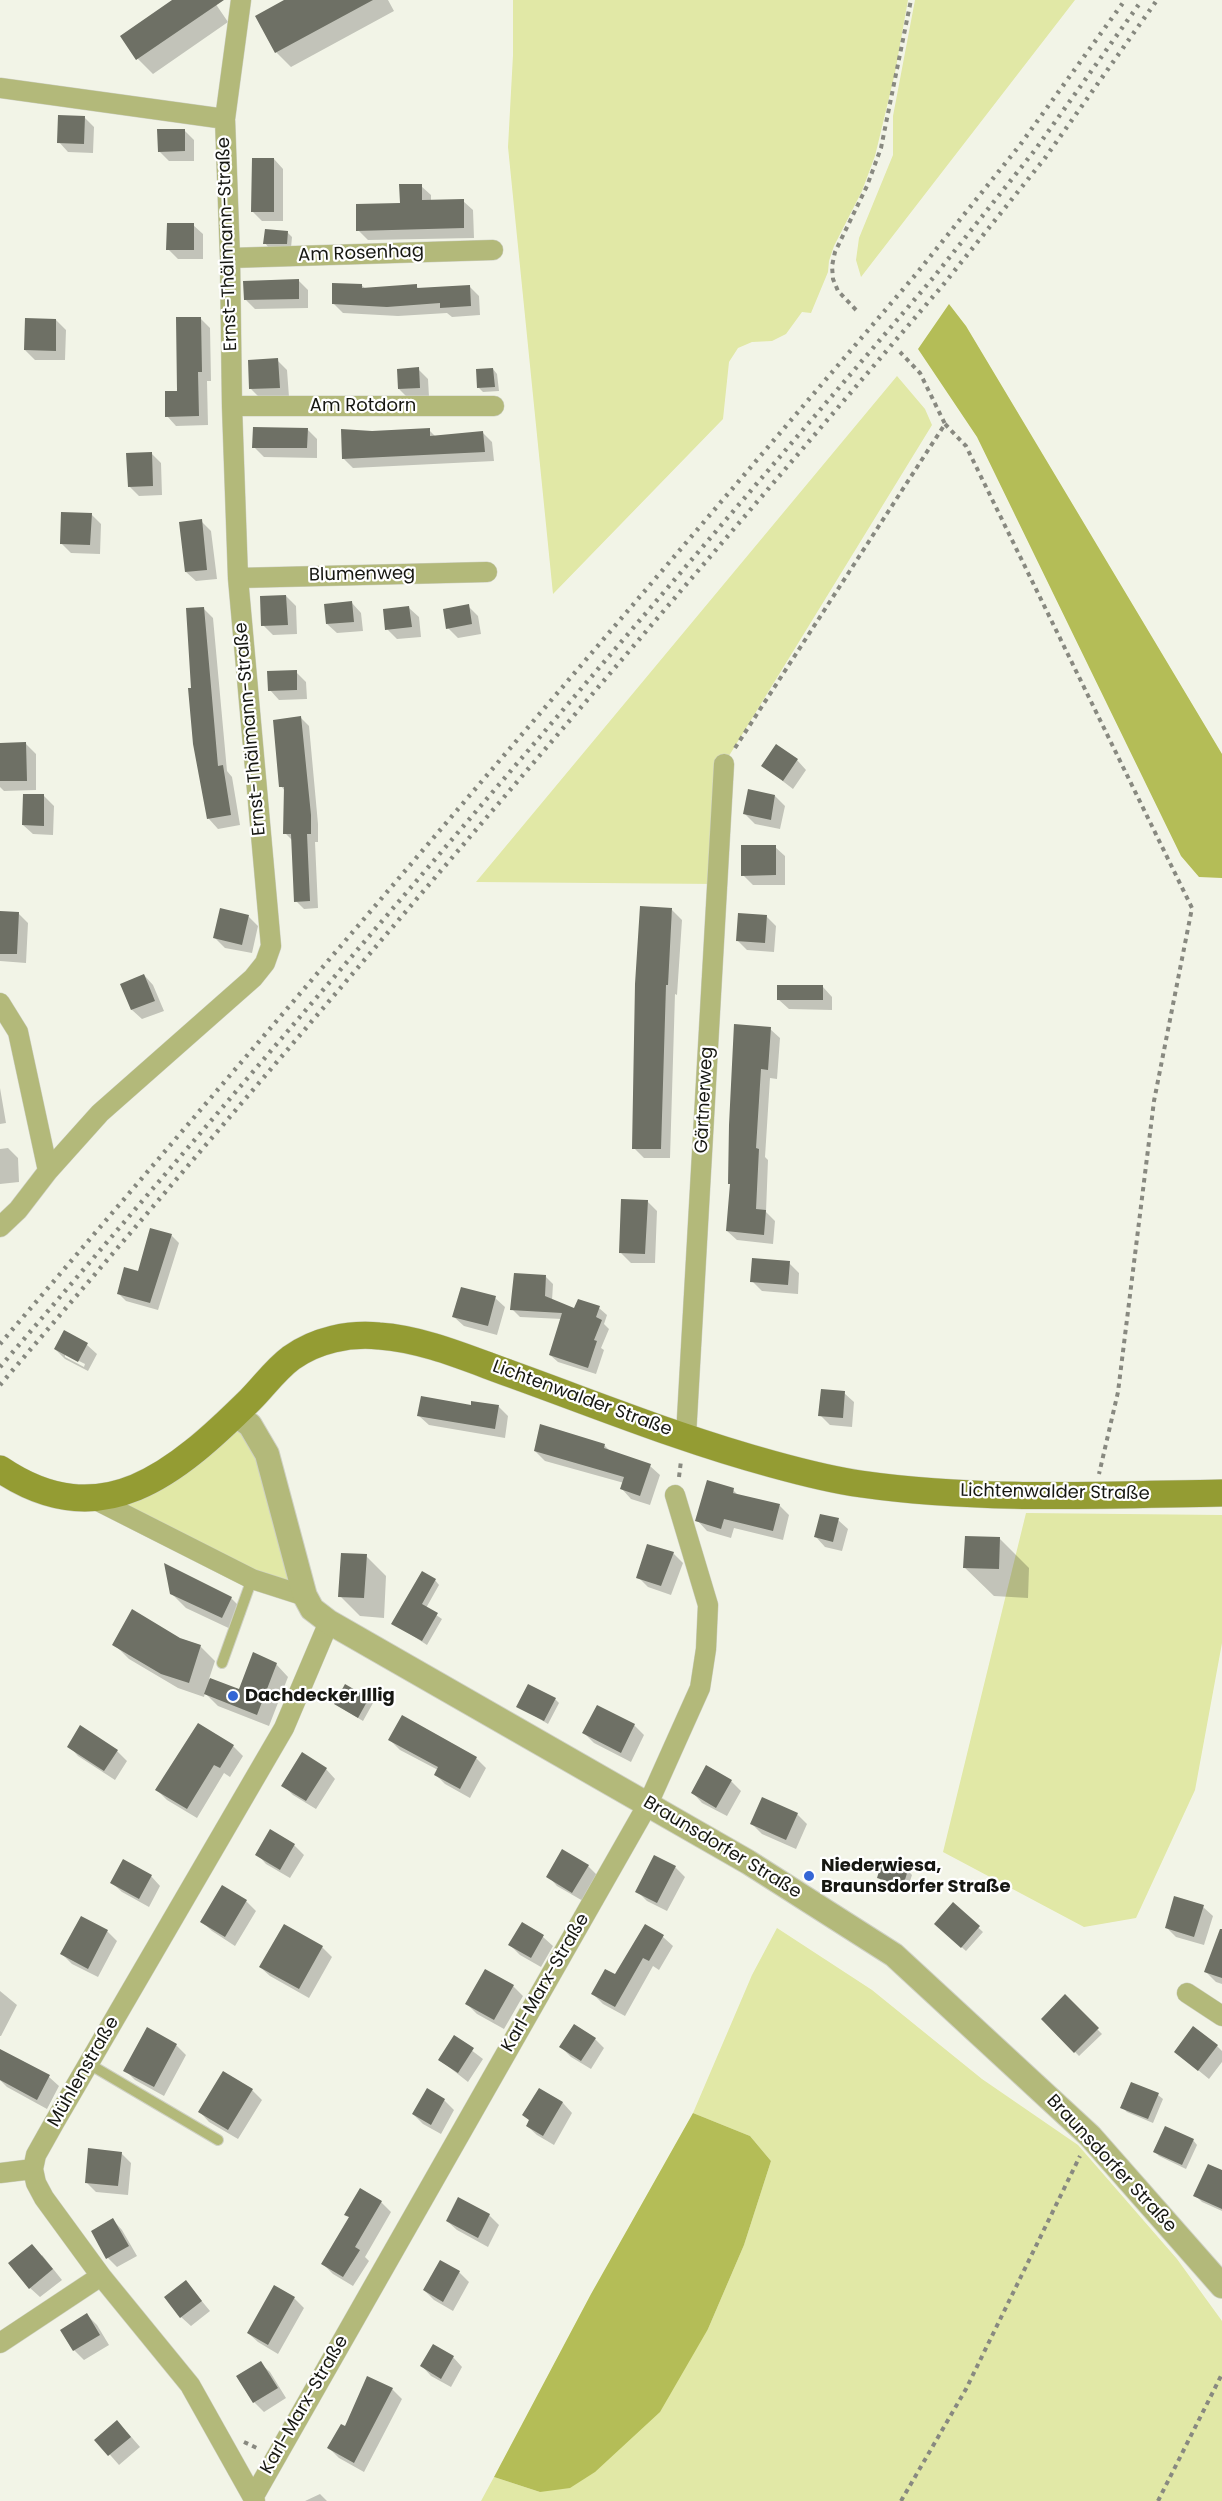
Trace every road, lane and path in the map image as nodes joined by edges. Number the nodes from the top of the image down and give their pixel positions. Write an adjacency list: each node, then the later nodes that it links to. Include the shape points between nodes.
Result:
1 (241, 0): 4 (street, Ernst-Thälmann-Straße)
2 (911, 0): 7 (path, via 881,148 832,266 838,291)
3 (0, 88): 4 (street, Ernst-Thälmann-Straße)
4 (225, 119): 6 (street, Ernst-Thälmann-Straße)
5 (493, 250): 6 (street, Am Rosenhag)
6 (230, 258): 9 (street, Ernst-Thälmann-Straße)
7 (856, 310)
8 (900, 351): 11 (path, via 920,373)
9 (232, 406): 10 (street, Am Rotdorn); 13 (street, Ernst-Thälmann-Straße)
10 (494, 406)
11 (945, 424): 14 (path); 23 (path, via 966,446 1192,908 1154,1101 1118,1392)
12 (487, 572): 13 (street, Blumenweg)
13 (238, 578): 16 (street, Ernst-Thälmann-Straße, via 270,946 265,963 253,978 100,1113)
14 (724, 764): 19 (street, Gärtnerweg)
15 (0, 1003): 16 (street, via 18,1032)
16 (48, 1171): 17 (street, Ernst-Thälmann-Straße)
17 (0, 1227)
18 (235, 1414): 19 (main road, Lichtenwalder Straße, via 270,1376 309,1347 327,1340 376,1335 446,1351); 24 (main road, Lichtenwalder Straße, via 163,1475 136,1488); 26 (street, Braunsdorfer Straße, via 250,1425 267,1454)
19 (686, 1436): 22 (path); 23 (main road, Lichtenwalder Straße, via 770,1464 857,1484 928,1492)
20 (1, 1471): 24 (main road, Lichtenwalder Straße, via 54,1494)
21 (1222, 1494): 23 (main road, Lichtenwalder Straße)
22 (675, 1495): 29 (street, Karl-Marx-Straße, via 708,1605 705,1649 700,1688)
23 (1096, 1495)
24 (94, 1499): 25 (street, Braunsdorfer Straße)
25 (252, 1579): 26 (street, Braunsdorfer Straße); 28 (lane)
26 (304, 1596): 27 (street, Braunsdorfer Straße, via 312,1609)
27 (329, 1622): 29 (street, Braunsdorfer Straße); 32 (street, Mühlenstraße, via 284,1728)
28 (222, 1663)
29 (648, 1804): 33 (street, Braunsdorfer Straße, via 894,1955); 41 (street, Karl-Marx-Straße)
30 (1187, 1993): 31 (street)
31 (1222, 2016)
32 (89, 2064): 34 (lane); 35 (street, Mühlenstraße, via 36,2155)
33 (1090, 2136): 38 (street, Braunsdorfer Straße); 42 (path, via 966,2389)
34 (218, 2140)
35 (33, 2169): 36 (street); 37 (street, via 44,2198)
36 (0, 2173)
37 (101, 2276): 39 (street); 41 (street, via 190,2385)
38 (1222, 2286)
39 (0, 2343)
40 (1222, 2374): 43 (path)
41 (255, 2498)
42 (901, 2501)
43 (1158, 2501)

